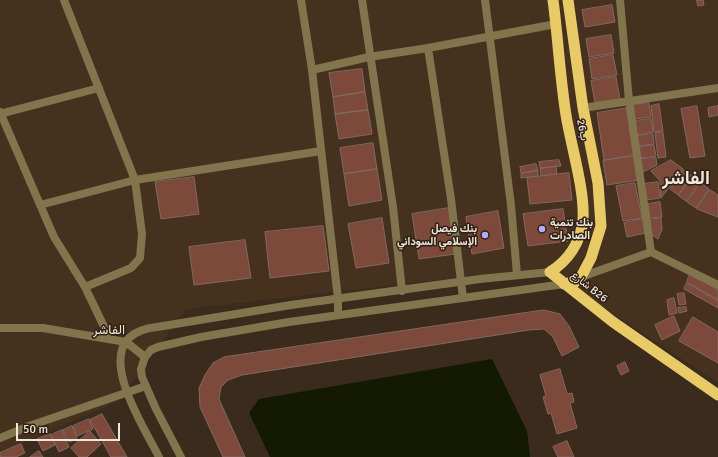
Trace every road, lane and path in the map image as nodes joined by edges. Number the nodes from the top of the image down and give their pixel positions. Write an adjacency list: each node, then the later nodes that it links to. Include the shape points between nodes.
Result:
1 (64, 0): 13 (street)
2 (301, 0): 12 (street)
3 (362, 0): 11 (street)
4 (485, 0): 9 (street)
5 (553, 0): 8 (highway, 26ب)
6 (568, 0): 16 (highway, 26ب)
7 (620, 0): 15 (street)
8 (556, 24): 9 (street); 22 (highway, 26ب, via 566,114 583,220 578,243 565,260)
9 (489, 37): 10 (street); 23 (street)
10 (428, 48): 11 (street); 25 (street)
11 (369, 57): 12 (street); 29 (street, via 393,207)
12 (312, 70): 18 (street)
13 (99, 88): 17 (street); 19 (street)
14 (718, 88): 15 (street)
15 (629, 101): 16 (street); 21 (street)
16 (583, 108): 24 (highway, 26ب, via 598,184 601,226 591,258)
17 (0, 113): 20 (street)
18 (321, 151): 19 (street); 31 (street)
19 (135, 180): 20 (street); 28 (street, via 142,234 140,258 131,268)
20 (40, 205): 28 (street, via 54,237)
21 (651, 252): 24 (street); 27 (street)
22 (550, 272): 23 (street); 26 (highway, شارع B26)
23 (517, 275): 25 (street)
24 (581, 277): 26 (highway, via 575,282)
25 (462, 282): 29 (street); 30 (street)
26 (564, 284): 30 (street); 39 (highway, شارع B26, via 613,322)
27 (718, 285)
28 (84, 287): 34 (street)
29 (402, 291): 31 (street)
30 (463, 298): 32 (street)
31 (338, 299): 32 (street); 35 (street, via 149,328 138,332)
32 (338, 315): 36 (street, via 201,337 158,347)
33 (0, 328): 34 (street, via 43,328)
34 (110, 339): 35 (street)
35 (126, 342): 36 (street); 38 (street, via 122,350 121,371)
36 (145, 357): 37 (street, via 141,369)
37 (146, 386): 38 (street); 42 (street)
38 (126, 391): 40 (street); 41 (street)
39 (718, 395)
40 (0, 438)
41 (159, 457)
42 (182, 457)

